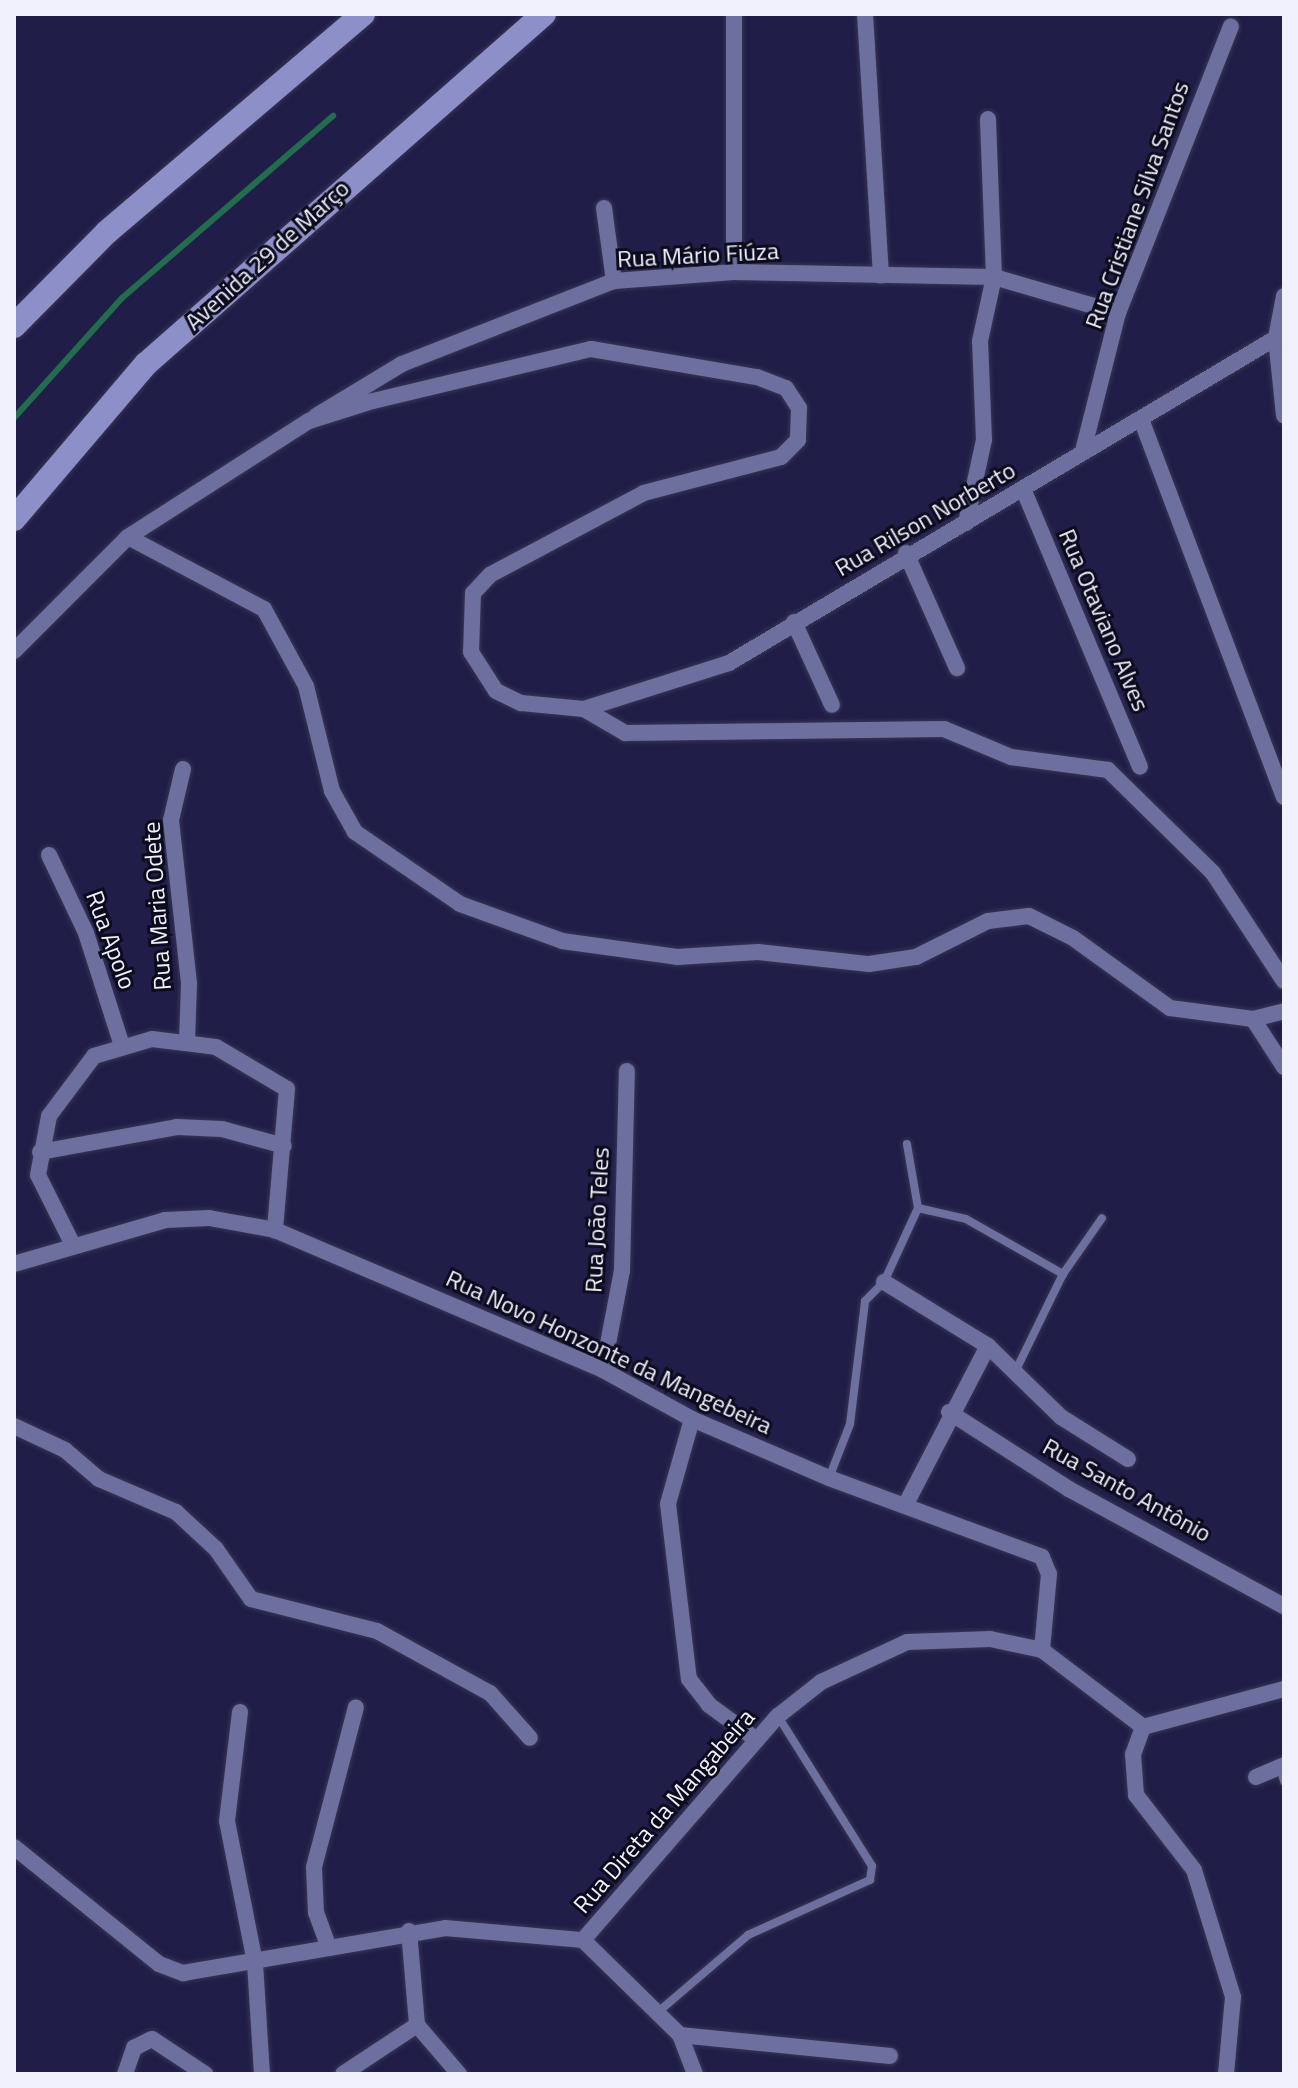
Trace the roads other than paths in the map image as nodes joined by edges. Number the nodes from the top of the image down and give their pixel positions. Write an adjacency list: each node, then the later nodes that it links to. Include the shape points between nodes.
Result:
1 (363, 14): 14 (main road, via 107,232)
2 (544, 14): 21 (main road, Avenida 29 de Março, via 146,364)
3 (734, 14): 8 (street)
4 (865, 14): 9 (street)
5 (1231, 26): 13 (street, Rua Cristiane Silva Santos)
6 (988, 119): 10 (street)
7 (604, 208): 11 (street)
8 (734, 272): 9 (street, Rua Mário Fiúza); 11 (street, Rua Mário Fiúza)
9 (881, 276): 10 (street, Rua Mário Fiúza)
10 (994, 277): 13 (street, Rua Mário Fiúza); 22 (street, via 980,341 984,440)
11 (614, 281): 18 (street, Rua Mário Fiúza, via 402,364 338,396)
12 (1284, 296): 15 (street)
13 (1118, 313): 19 (street, Rua Cristiane Silva Santos)
14 (14, 326)
15 (1276, 338): 16 (street); 17 (street, Rua Rilson Norberto)
16 (1284, 416)
17 (1141, 419): 19 (street, Rua Rilson Norberto); 32 (street)
18 (309, 421): 23 (street); 29 (street, via 591,349 786,388 802,424 781,457 644,493 490,575 473,593 471,652 496,691 521,703)
19 (1083, 451): 20 (street, Rua Rilson Norberto)
20 (1024, 491): 22 (street, Rua Rilson Norberto); 30 (street, Rua Otaviano Alves)
21 (14, 519)
22 (966, 523): 24 (street, Rua Rilson Norberto)
23 (128, 537): 26 (street); 36 (street, via 264,609 306,686 332,791 355,832 460,904 562,941 677,957 758,952 869,964 916,957 988,921 1029,916 1073,938 1170,1008)
24 (906, 553): 25 (street, Rua Rilson Norberto); 27 (street)
25 (794, 622): 28 (street); 29 (street, Rua Rilson Norberto, via 703,677)
26 (14, 651)
27 (957, 668)
28 (832, 705)
29 (584, 709): 34 (street, via 625,733 944,729 1011,757 1108,770 1213,873)
30 (1140, 767)
31 (183, 769): 37 (street, Rua Maria Odete, via 171,820 189,984)
32 (1284, 797)
33 (49, 855): 38 (street, Rua Apolo, via 86,933)
34 (1284, 981)
35 (1284, 1011): 36 (street)
36 (1253, 1019): 39 (street)
37 (187, 1040): 38 (street); 42 (street, via 279,1079 290,1097)
38 (121, 1043): 43 (street, via 77,1071 49,1116)
39 (1284, 1067)
40 (627, 1071): 52 (street, Rua João Teles, via 622,1270)
41 (907, 1144): 44 (lane)
42 (284, 1146): 43 (street, via 222,1129 177,1127); 46 (street)
43 (40, 1152): 47 (street, via 41,1191)
44 (918, 1208): 49 (lane, via 966,1219); 50 (lane)
45 (1102, 1218): 49 (lane)
46 (275, 1230): 47 (street, Rua Novo Honzonte da Mangebeira, via 188,1218); 52 (street, Rua Novo Honzonte da Mangebeira)
47 (73, 1245): 48 (street, Rua Novo Honzonte da Mangebeira)
48 (14, 1264)
49 (1063, 1274): 53 (lane)
50 (884, 1282): 51 (street); 58 (lane, via 865,1301 850,1424)
51 (988, 1346): 53 (street); 54 (street)
52 (603, 1370): 55 (street, Rua Novo Honzonte da Mangebeira)
53 (1015, 1372): 57 (street, via 1061,1417)
54 (949, 1412): 59 (street); 60 (street, Rua Santo Antônio, via 1069,1489)
55 (692, 1419): 58 (street, Rua Novo Honzonte da Mangebeira); 68 (street, via 668,1504 682,1645 698,1695)
56 (14, 1426): 67 (street, via 65,1450 99,1479 176,1512 216,1549 251,1599 377,1631 490,1693)
57 (1128, 1459)
58 (829, 1478): 59 (street, Rua Novo Honzonte da Mangebeira)
59 (907, 1502): 61 (street, Rua Novo Honzonte da Mangebeira, via 1042,1557 1049,1574)
60 (1284, 1606)
61 (1042, 1650): 65 (street, Rua Direta da Mangabeira, via 960,1637 907,1642 821,1682); 66 (street)
62 (1284, 1689): 66 (street)
63 (356, 1707): 74 (street, via 314,1867 316,1913)
64 (240, 1712): 75 (street, via 227,1821)
65 (778, 1716): 68 (street, Rua Direta da Mangabeira); 76 (lane, via 872,1866 870,1880 748,1935)
66 (1143, 1727): 86 (street, via 1133,1754 1136,1795 1194,1870 1233,1997)
67 (530, 1738)
68 (757, 1740): 73 (street, Rua Direta da Mangabeira)
69 (1283, 1771): 70 (street)
70 (1256, 1777)
71 (14, 1847): 75 (street, Rua Direta da Mangabeira, via 159,1964 202,1974)
72 (409, 1931): 73 (street, Rua Direta da Mangabeira, via 481,1928); 74 (street, Rua Direta da Mangabeira); 77 (street)
73 (583, 1940): 76 (street)
74 (329, 1948): 75 (street, Rua Direta da Mangabeira)
75 (255, 1963): 82 (street)
76 (658, 2012): 78 (street)
77 (417, 2025): 83 (street); 84 (street)
78 (680, 2035): 79 (street); 85 (street)
79 (890, 2056)
80 (125, 2074): 81 (street, via 144,2041 163,2041)
81 (205, 2074)
82 (262, 2074)
83 (343, 2074)
84 (459, 2074)
85 (695, 2074)
86 (1226, 2074)

